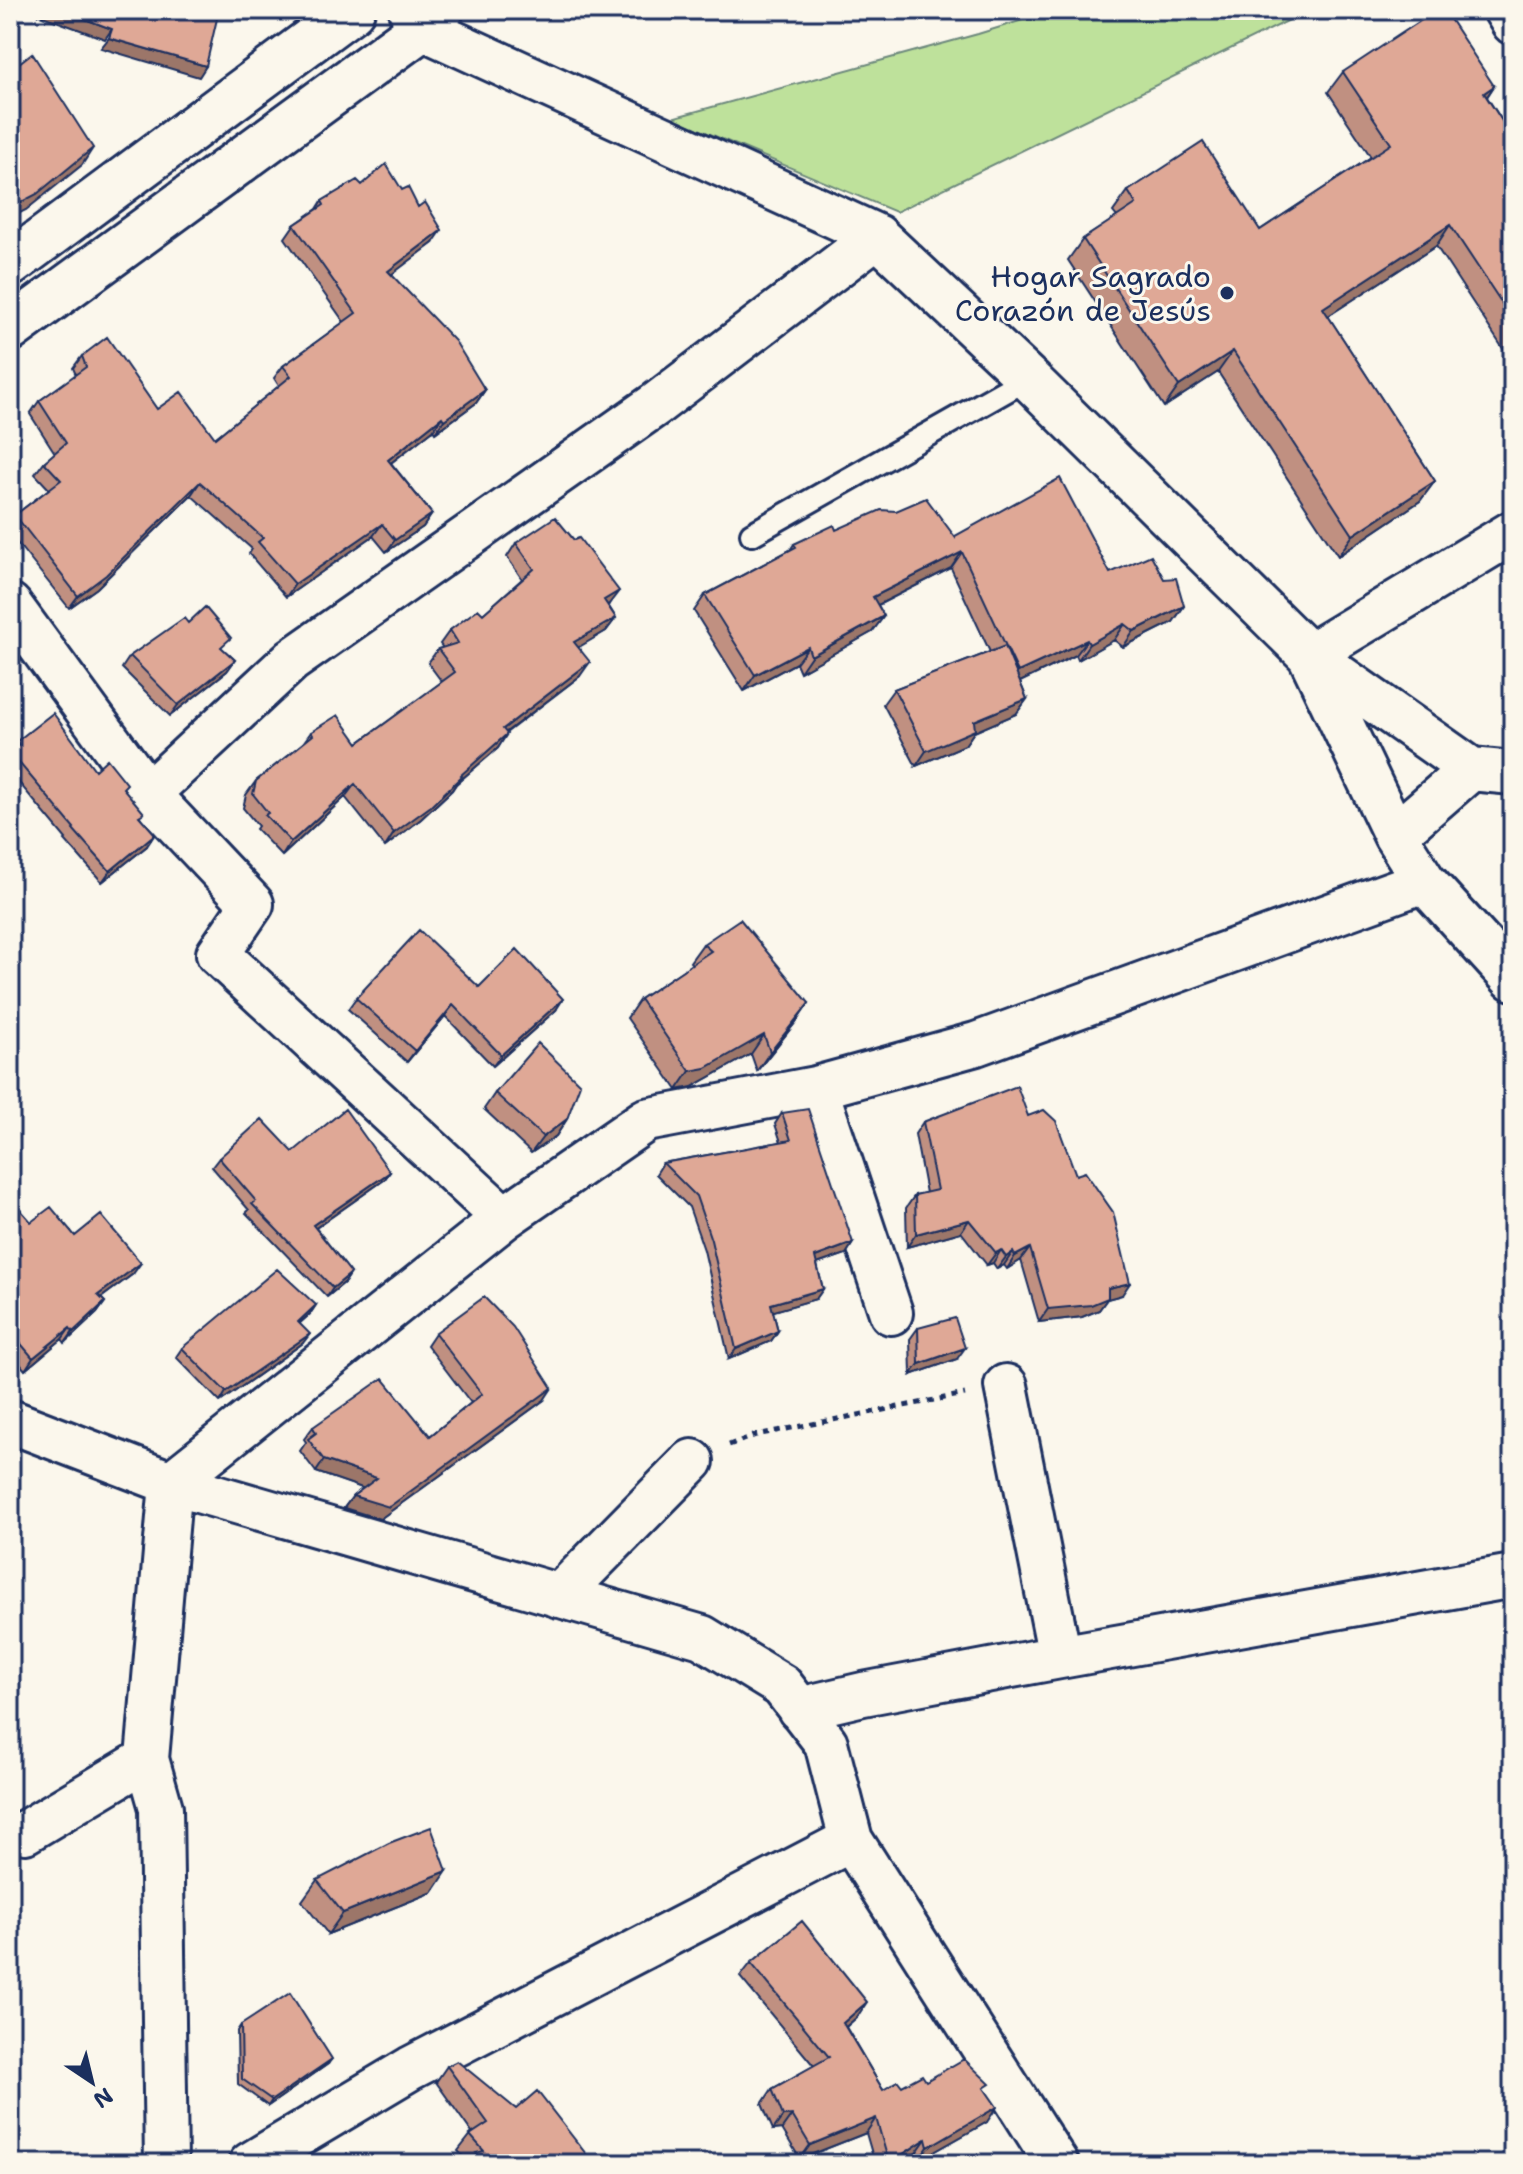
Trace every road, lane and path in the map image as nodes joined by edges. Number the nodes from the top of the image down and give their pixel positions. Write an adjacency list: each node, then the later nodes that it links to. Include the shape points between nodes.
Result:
1 (352, 10): 6 (street)
2 (1505, 10): 4 (street)
3 (424, 16): 5 (street); 7 (street)
4 (1513, 23)
5 (877, 236): 8 (street); 15 (street, via 655,405 292,660)
6 (10, 264)
7 (10, 329)
8 (1028, 378): 10 (lane); 12 (street)
9 (1513, 532): 12 (street)
10 (752, 534)
11 (10, 605): 15 (street)
12 (1309, 655): 13 (street); 16 (street)
13 (1471, 769): 14 (street); 16 (street)
14 (1513, 773)
15 (148, 794): 20 (street, via 252,904 218,954)
16 (1395, 835): 17 (street)
17 (1424, 881): 18 (street); 19 (street, via 976,1044)
18 (1513, 979)
19 (816, 1088): 20 (street, via 646,1120); 21 (street)
20 (504, 1218): 25 (street)
21 (891, 1313)
22 (1006, 1386): 24 (path, via 756,1435); 28 (street)
23 (10, 1421): 25 (street)
24 (692, 1461): 27 (street)
25 (171, 1483): 27 (street); 30 (street)
26 (1513, 1576): 28 (street)
27 (559, 1596): 29 (street, via 702,1637 782,1686)
28 (1060, 1657): 29 (street)
29 (799, 1709): 32 (street, via 826,1743)
30 (147, 1759): 31 (street); 33 (street, via 161,1808)
31 (25, 1832)
32 (851, 1840): 34 (street, via 411,2068); 35 (street)
33 (166, 2164)
34 (250, 2164)
35 (1057, 2164)

